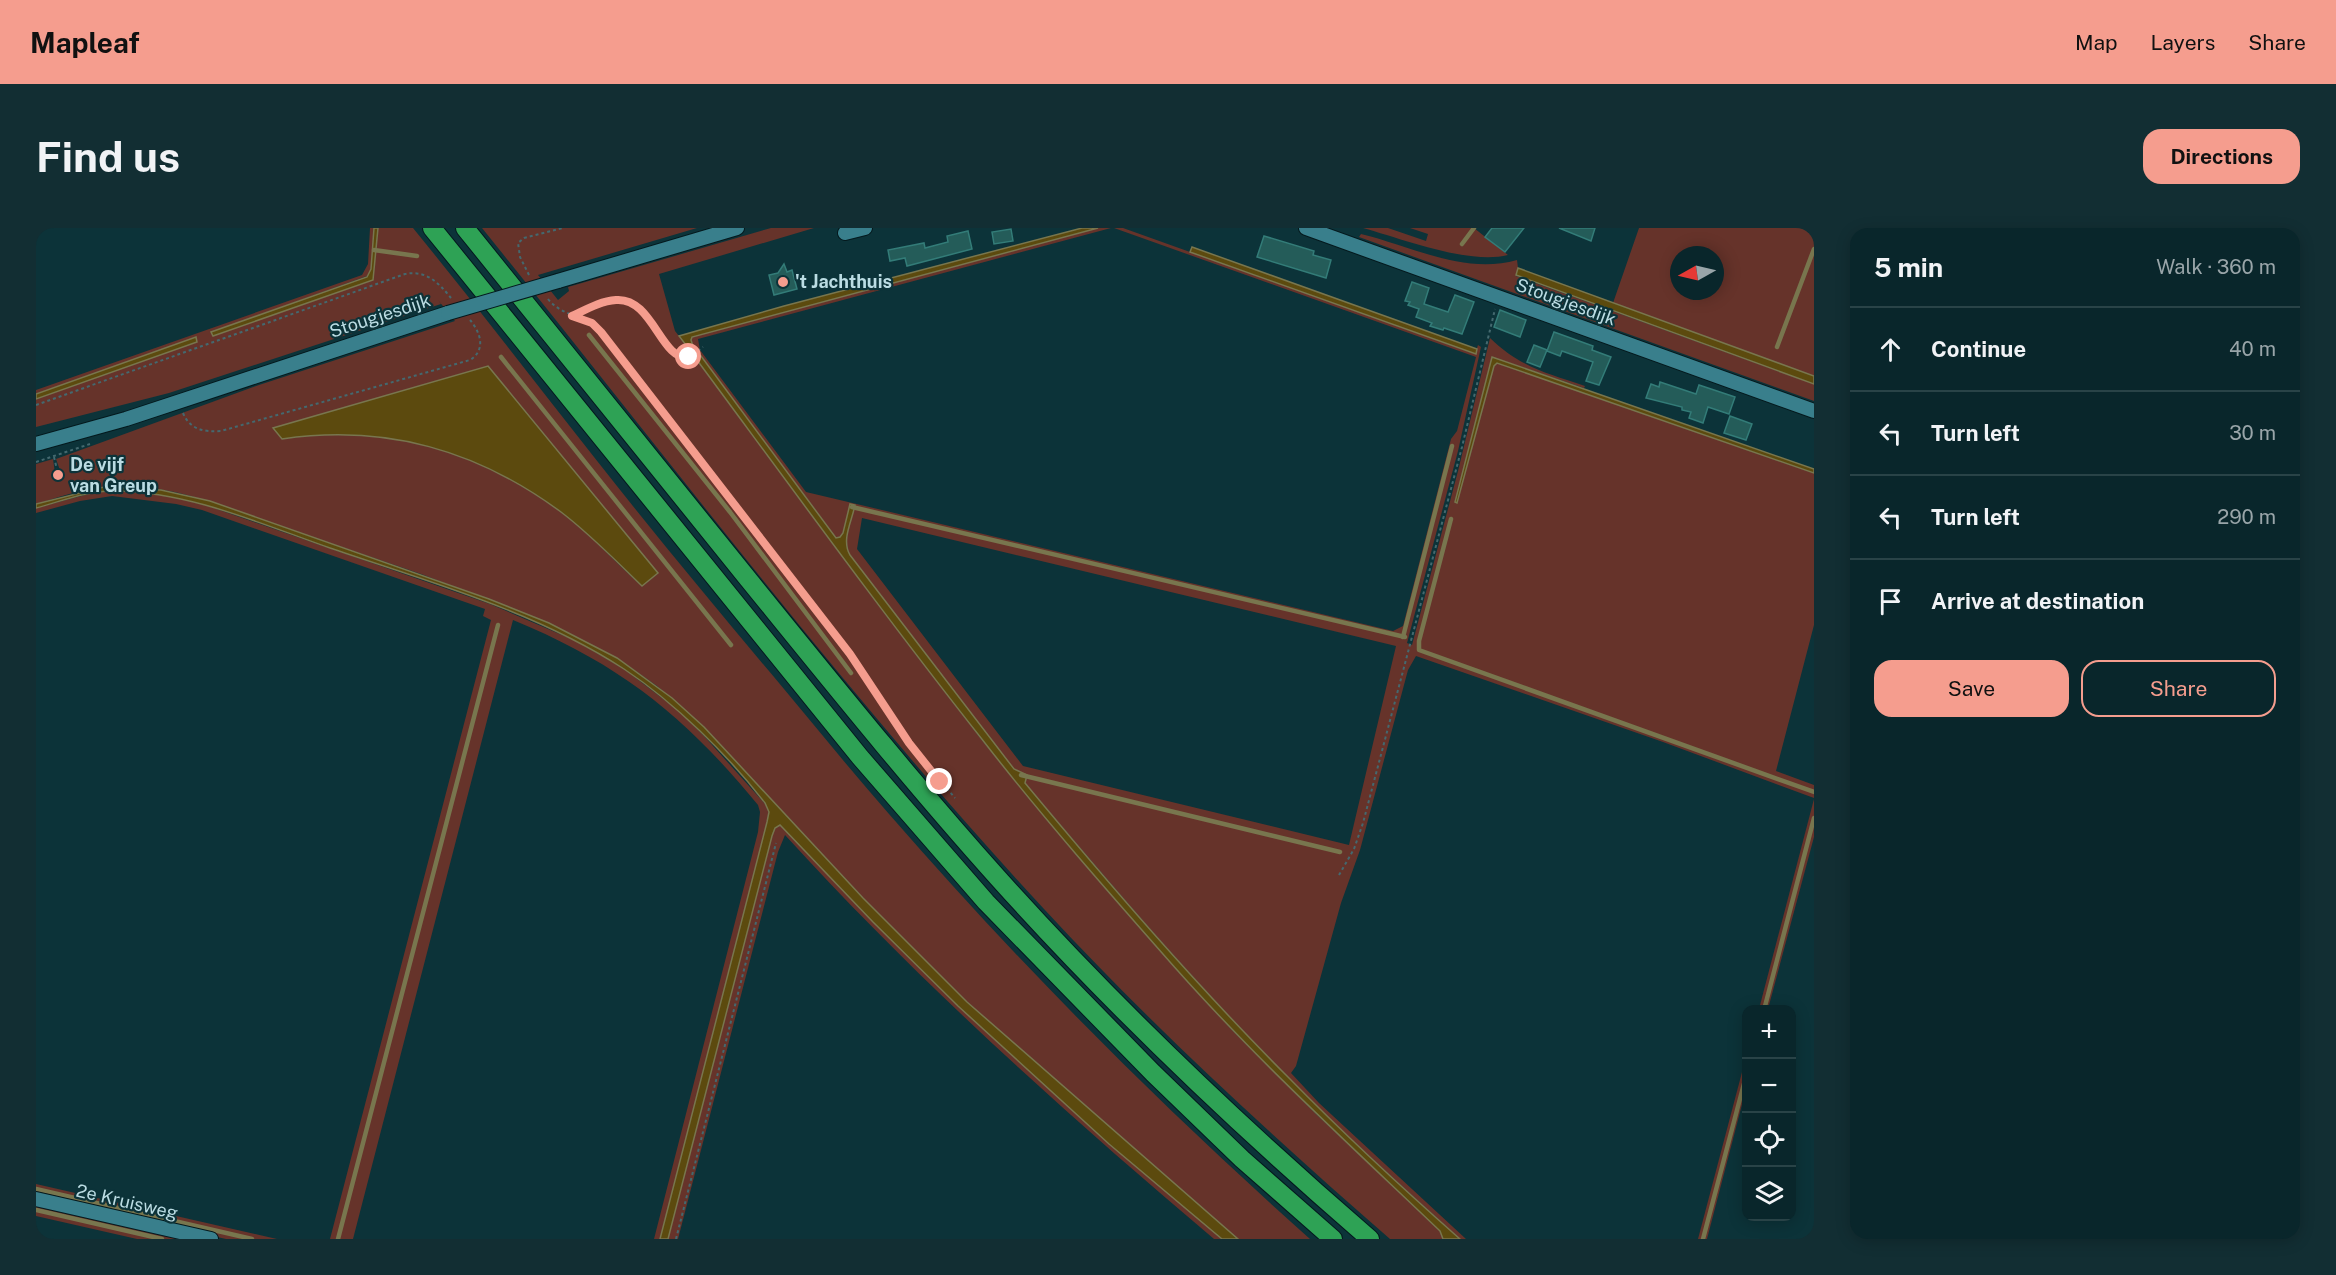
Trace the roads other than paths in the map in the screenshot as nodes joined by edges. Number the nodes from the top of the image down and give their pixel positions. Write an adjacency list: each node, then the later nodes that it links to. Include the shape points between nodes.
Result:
1 (432, 228): 11 (highway, via 860,757 986,902 1153,1073)
2 (465, 228): 12 (highway, via 899,765 999,880 1183,1069)
3 (737, 228): 8 (street, Stougjesdijk, bridge, via 448,313)
4 (865, 228): 6 (street)
5 (1306, 228): 7 (street, Stougjesdijk)
6 (845, 233)
7 (1814, 411)
8 (36, 444)
9 (36, 1199): 10 (street, 2e Kruisweg)
10 (211, 1239)
11 (1333, 1239)
12 (1370, 1239)

